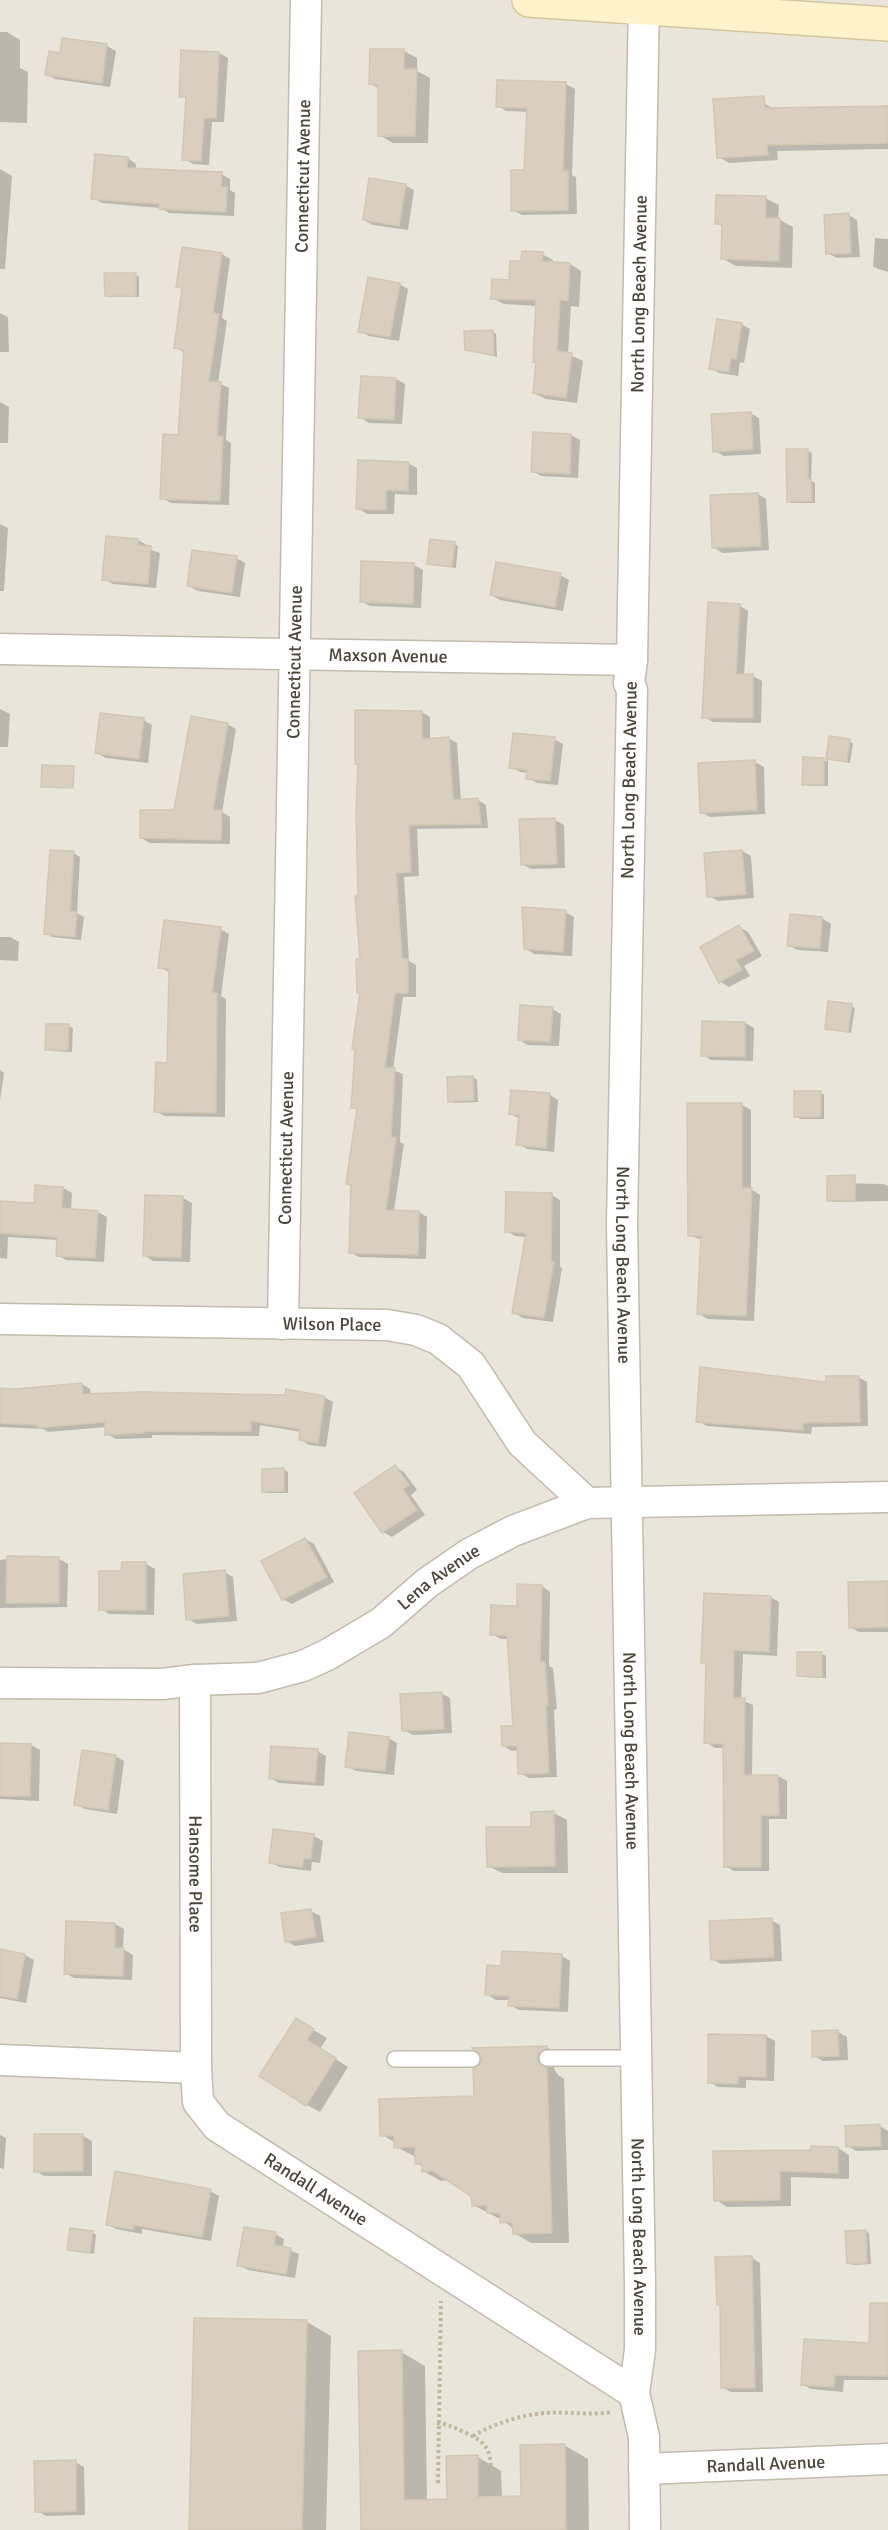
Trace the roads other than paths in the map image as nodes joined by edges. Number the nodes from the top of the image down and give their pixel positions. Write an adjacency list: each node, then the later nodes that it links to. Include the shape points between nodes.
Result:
1 (306, 0): 6 (street, Connecticut Avenue)
2 (529, 0): 3 (main road)
3 (644, 4): 4 (main road); 7 (street, North Long Beach Avenue)
4 (888, 24)
5 (0, 649): 6 (street, Maxson Avenue)
6 (294, 654): 7 (street, Maxson Avenue); 9 (street, Connecticut Avenue)
7 (632, 660): 11 (street, North Long Beach Avenue, via 622,1224)
8 (0, 1319): 9 (street, Wilson Place)
9 (283, 1324): 12 (street, Wilson Place, via 387,1325 438,1339 471,1365 522,1443)
10 (888, 1497): 11 (street, Lena Avenue)
11 (627, 1501): 12 (street, Lena Avenue); 16 (street, North Long Beach Avenue)
12 (587, 1503): 13 (street, Lena Avenue, via 513,1531 469,1554 427,1583 381,1623 303,1666 258,1678)
13 (195, 1680): 14 (street, Lena Avenue, via 162,1684); 20 (street, Hansome Place)
14 (0, 1683)
15 (547, 2058): 16 (lane)
16 (636, 2058): 21 (street, North Long Beach Avenue, via 640,2350)
17 (472, 2059): 19 (lane)
18 (0, 2060): 20 (street)
19 (395, 2060)
20 (196, 2068): 21 (street, Randall Avenue, via 198,2102 217,2126)
21 (623, 2403): 23 (street, North Long Beach Avenue, via 644,2437)
22 (888, 2459): 23 (street, Randall Avenue)
23 (644, 2469): 24 (street, North Long Beach Avenue)
24 (645, 2530)

